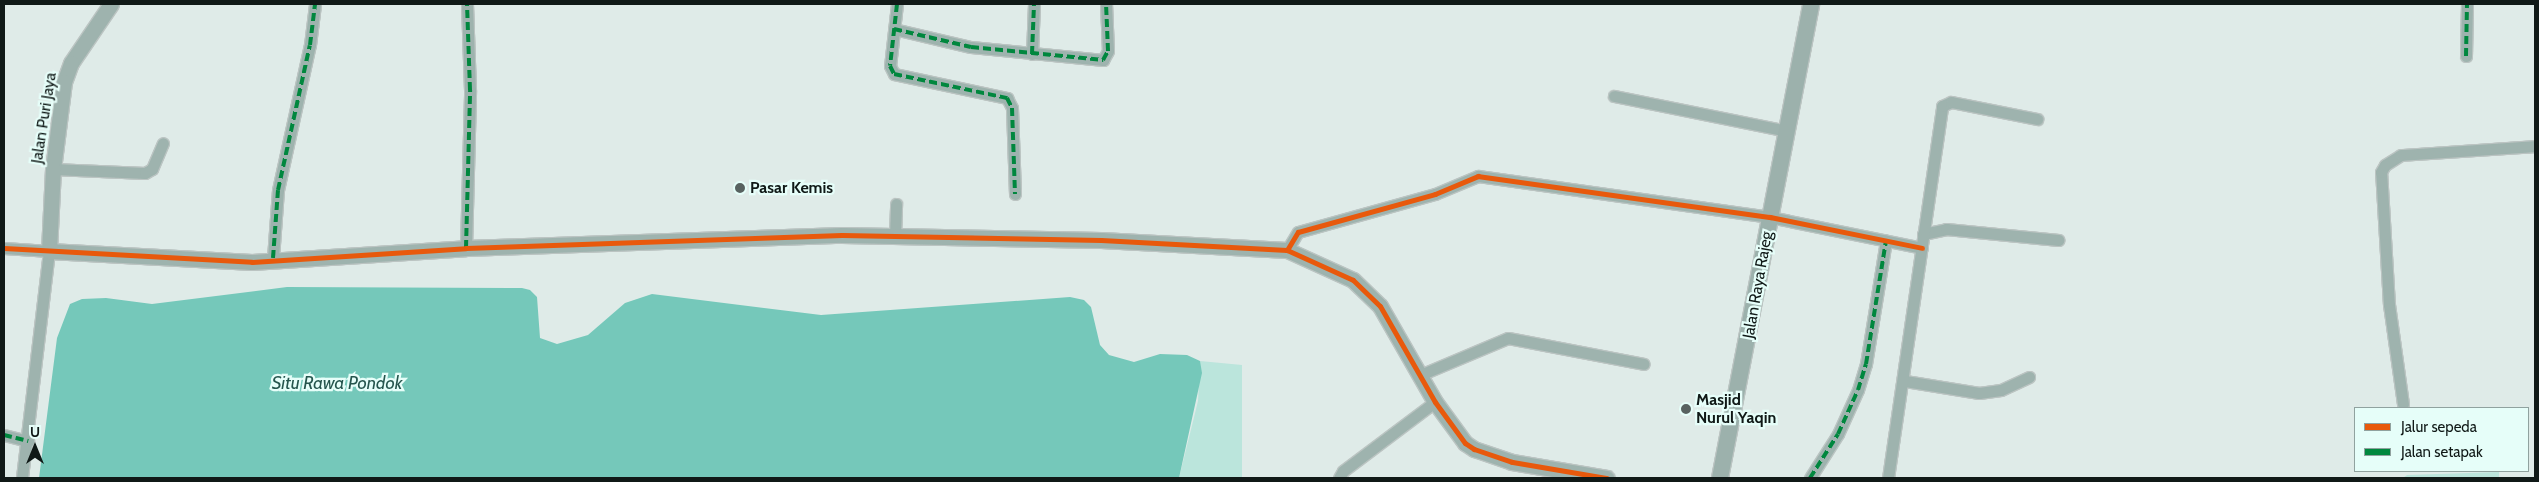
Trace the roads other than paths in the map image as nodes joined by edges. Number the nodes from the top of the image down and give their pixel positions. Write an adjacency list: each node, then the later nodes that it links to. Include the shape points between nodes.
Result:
1 (111, 4): 17 (street, Jalan Puri Jaya, via 71,63 64,82)
2 (315, 4): 30 (street, via 310,45)
3 (467, 4): 26 (street, via 470,90)
4 (898, 4): 9 (street)
5 (1034, 4): 10 (street)
6 (1106, 4): 10 (street, via 1108,51 1103,60)
7 (1811, 4): 14 (main road, Jalan Raya Rajeg)
8 (2467, 4): 11 (street)
9 (894, 29): 10 (street, via 971,47); 18 (street, via 890,66 898,77 1007,98 1012,108)
10 (1032, 54)
11 (2466, 56)
12 (1614, 96): 14 (street)
13 (2038, 119): 21 (street, via 1951,102 1944,104)
14 (1788, 131): 20 (main road, Jalan Raya Rajeg)
15 (163, 143): 17 (street, via 152,169 145,173)
16 (2535, 146): 36 (street, via 2401,155 2381,172 2389,305)
17 (53, 169): 29 (street, Jalan Puri Jaya)
18 (1015, 194)
19 (896, 204): 22 (street)
20 (1770, 217): 24 (street); 28 (street, via 1478,176 1435,194 1298,232); 42 (main road, Jalan Raya Rajeg)
21 (1923, 234): 23 (street, via 1946,230); 27 (street)
22 (896, 236): 26 (street); 28 (street, via 1101,240)
23 (2058, 240)
24 (1886, 241): 27 (street); 43 (street, via 1864,373 1838,434)
25 (4, 248): 29 (street)
26 (466, 248): 30 (street)
27 (1922, 248): 34 (street)
28 (1286, 250): 32 (street, via 1358,284 1385,314)
29 (49, 251): 30 (street); 38 (street)
30 (263, 260)
31 (1644, 364): 32 (street, via 1508,338)
32 (1420, 375): 35 (street)
33 (2029, 377): 34 (street, via 2001,390 1979,393)
34 (1905, 381): 44 (street)
35 (1435, 402): 40 (street, via 1343,471); 41 (street, via 1474,449 1512,462)
36 (2403, 404)
37 (4, 435): 38 (street)
38 (28, 441): 39 (street)
39 (22, 478)
40 (1339, 478)
41 (1607, 478)
42 (1720, 478)
43 (1810, 478)
44 (1888, 478)

